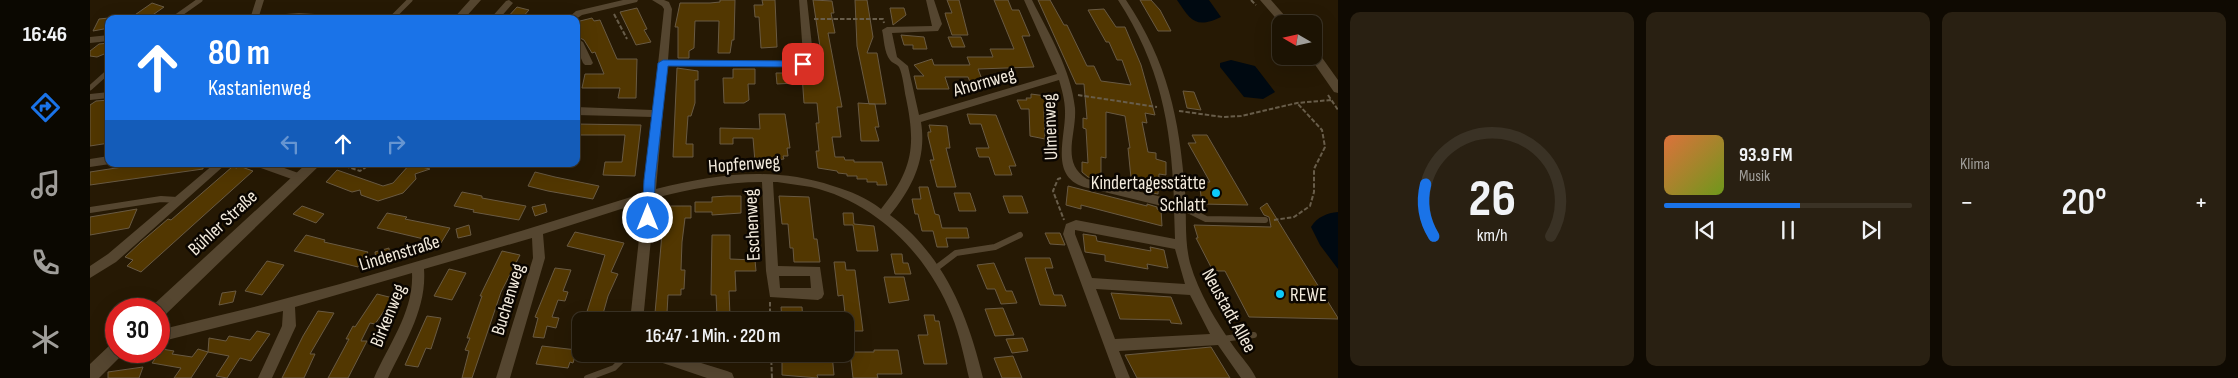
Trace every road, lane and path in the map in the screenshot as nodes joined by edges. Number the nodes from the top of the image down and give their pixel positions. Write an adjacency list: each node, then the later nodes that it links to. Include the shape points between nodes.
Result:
1 (200, 0): 15 (lane)
2 (260, 0): 16 (street)
3 (410, 0): 17 (lane)
4 (476, 0): 18 (street)
5 (634, 0): 14 (street)
6 (656, 0): 12 (street)
7 (803, 0): 22 (street)
8 (930, 0): 23 (street, via 937,24 935,29)
9 (1028, 0): 32 (street, Ulmenweg)
10 (1122, 0): 40 (street, Neustadt Allee, via 1163,78)
11 (1265, 0): 21 (street)
12 (670, 2): 29 (street)
13 (509, 3): 19 (street)
14 (605, 4): 20 (street); 26 (path)
15 (179, 15)
16 (255, 15)
17 (395, 15)
18 (462, 15)
19 (498, 15)
20 (577, 15)
21 (1279, 15)
22 (804, 18): 23 (path, via 883,19); 29 (street, via 808,54 803,64)
23 (887, 30): 43 (street, via 893,58 903,66)
24 (105, 38): 25 (street)
25 (90, 40)
26 (627, 40)
27 (580, 44): 28 (street)
28 (588, 63)
29 (663, 63): 42 (street)
30 (1321, 65): 34 (street)
31 (105, 75): 33 (lane)
32 (1062, 76): 35 (street, Ulmenweg); 43 (street, Ahornweg)
33 (90, 88)
34 (1338, 89)
35 (1068, 93): 40 (path); 51 (street, Ulmenweg, via 1070,112 1066,164)
36 (105, 95): 37 (street)
37 (90, 97)
38 (1331, 100): 39 (path)
39 (1297, 103): 40 (path, via 1223,117); 59 (path, via 1322,130 1325,139 1325,147 1312,174 1314,194 1302,215)
40 (1169, 109): 56 (street, Neustadt Allee, via 1176,148)
41 (580, 111): 42 (street)
42 (658, 114): 54 (street)
43 (916, 120): 58 (street, via 917,155 911,176 902,193)
44 (105, 161): 45 (street)
45 (90, 163)
46 (217, 167): 55 (street)
47 (270, 167): 53 (street)
48 (311, 167): 53 (street, Bühler Straße)
49 (348, 167): 50 (path, via 360,171)
50 (366, 167)
51 (1072, 175): 56 (street, Ulmenweg, via 1084,184); 60 (path, via 1058,179 1052,191)
52 (767, 177): 54 (street, Hopfenweg, via 712,182); 58 (street, Hopfenweg, via 807,181 836,190); 66 (street, Eschenweg)
53 (300, 178): 71 (street, Bühler Straße)
54 (648, 198): 61 (street, Lindenstraße); 73 (street)
55 (177, 200): 57 (lane, via 161,199); 67 (street, via 112,258)
56 (1180, 206): 59 (lane, via 1206,219); 63 (street, Neustadt Allee)
57 (90, 210)
58 (883, 215): 65 (street, Hopfenweg, via 913,239)
59 (1265, 220)
60 (1070, 227): 63 (street, via 1076,225); 68 (street, via 1069,234)
61 (536, 231): 64 (street, Lindenstraße); 86 (street, Buchenweg, via 539,258)
62 (1020, 236): 65 (lane, via 995,247 956,253)
63 (1180, 245): 69 (street, Neustadt Allee)
64 (418, 265): 72 (street, Lindenstraße); 85 (street, Birkenweg, via 420,280 415,304)
65 (935, 269): 90 (street, Hopfenweg, via 958,314)
66 (772, 271): 70 (street, Eschenweg); 70 (street, Eschenweg, via 816,271 818,294)
67 (90, 273)
68 (1087, 283): 69 (street); 78 (street)
69 (1194, 290): 77 (street, Neustadt Allee)
70 (774, 293): 74 (path)
71 (170, 300)
72 (289, 304): 75 (street, Lindenstraße); 84 (street, via 289,326)
73 (638, 312)
74 (769, 312)
75 (170, 334)
76 (1254, 334): 77 (lane)
77 (1222, 339): 78 (street); 92 (street, Neustadt Allee)
78 (1111, 346): 91 (street)
79 (105, 361): 83 (street)
80 (620, 362): 87 (lane, via 614,368)
81 (678, 362): 88 (street)
82 (771, 362): 89 (path)
83 (90, 375)
84 (265, 378)
85 (381, 378)
86 (503, 378)
87 (587, 378)
88 (727, 378)
89 (772, 378)
90 (976, 378)
91 (1122, 378)
92 (1249, 378)

